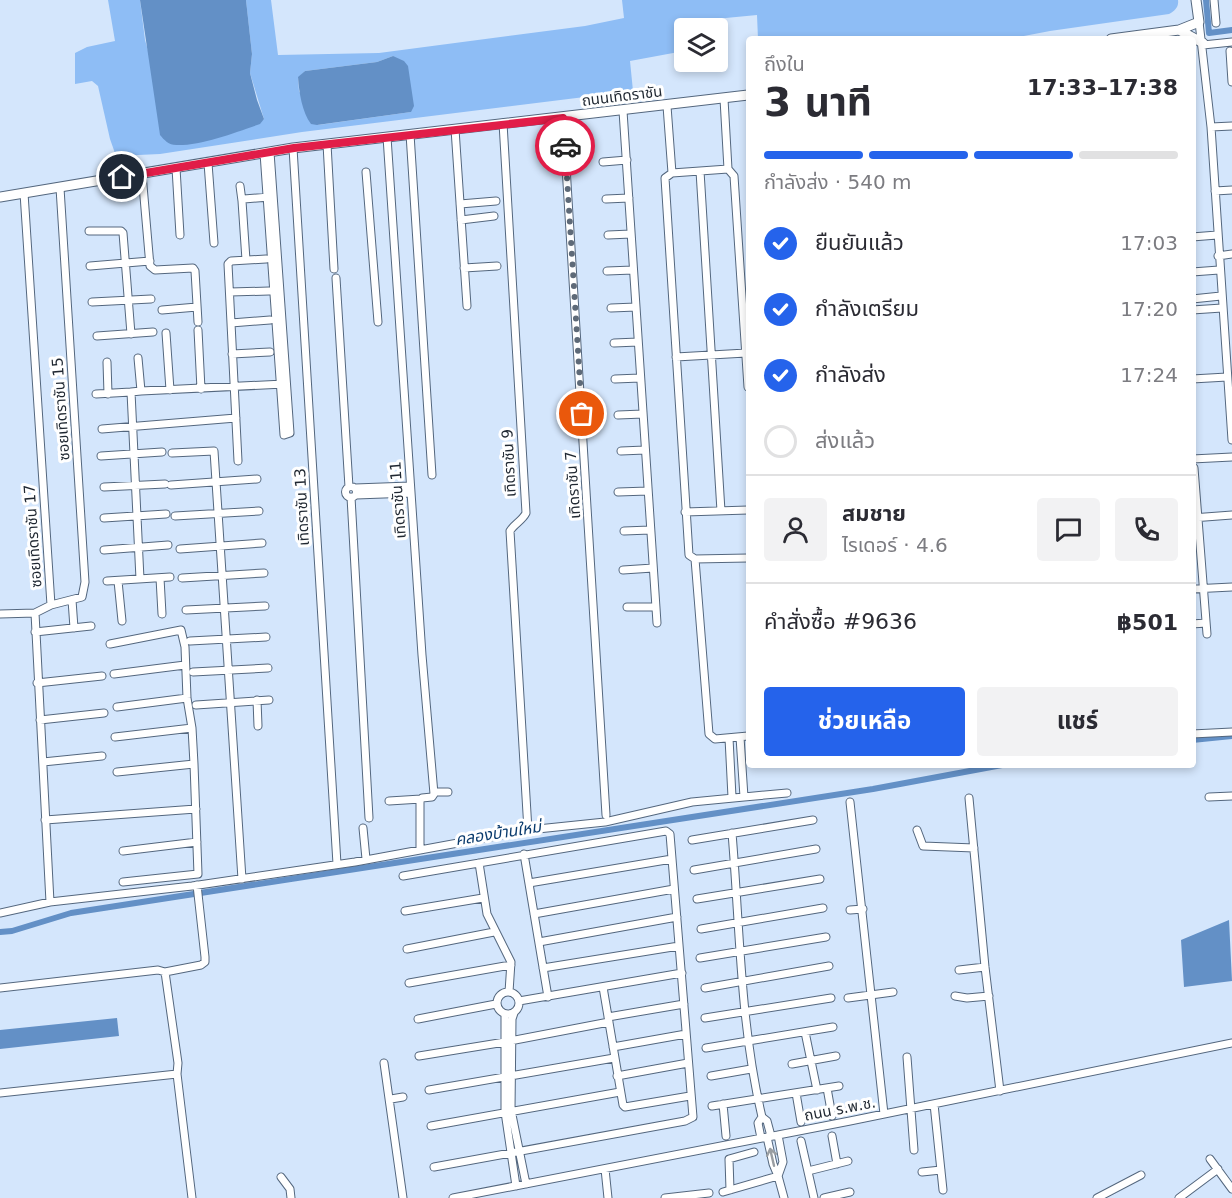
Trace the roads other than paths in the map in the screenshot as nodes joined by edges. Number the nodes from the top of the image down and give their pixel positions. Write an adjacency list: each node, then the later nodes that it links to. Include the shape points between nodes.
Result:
1 (1196, 0): 3 (street)
2 (1214, 0): 4 (street)
3 (1199, 22): 5 (street); 10 (street)
4 (1216, 23)
5 (1179, 30): 6 (street); 7 (street)
6 (1138, 36)
7 (1189, 36)
8 (1196, 40): 10 (street)
9 (1232, 42): 10 (street)
10 (1203, 44): 21 (street)
11 (1230, 51): 12 (street)
12 (1231, 62): 13 (street)
13 (1232, 82)
14 (746, 95): 15 (street, ถนนเทิดราชัน)
15 (724, 99): 16 (street, ถนนเทิดราชัน); 32 (street)
16 (667, 106): 17 (street, ถนนเทิดราชัน); 35 (street)
17 (624, 111): 18 (street, ถนนเทิดราชัน); 28 (street)
18 (563, 118): 19 (street, ถนนเทิดราชัน); 238 (street, เทิดราชัน 7)
19 (503, 123): 22 (street, ถนนเทิดราชัน); 243 (street, เทิดราชัน 9, via 526,513 510,531)
20 (1232, 126): 21 (street)
21 (1211, 127): 40 (street)
22 (454, 129): 23 (street, ถนนเทิดราชัน); 48 (street)
23 (410, 134): 24 (street, ถนนเทิดราชัน); 132 (street)
24 (387, 137): 25 (street, ถนนเทิดราชัน); 137 (street, เทิดราชัน 11)
25 (327, 144): 26 (street, ถนนเทิดราชัน); 66 (street)
26 (294, 148): 27 (street, ถนนเทิดราชัน); 257 (street, เทิดราชัน 13)
27 (267, 153): 30 (street, ถนนเทิดราชัน); 43 (street)
28 (627, 160): 29 (street); 44 (street)
29 (603, 162)
30 (208, 163): 31 (street, ถนนเทิดราชัน); 57 (street)
31 (176, 168): 36 (street, ถนนเทิดราชัน); 53 (street)
32 (728, 169): 33 (street); 98 (street, via 734,176)
33 (700, 171): 35 (street); 100 (street)
34 (366, 172): 88 (street)
35 (672, 173): 101 (street, via 665,178)
36 (142, 174): 38 (street, ถนนเทิดราชัน); 62 (street)
37 (240, 186): 46 (street)
38 (60, 188): 41 (street, ถนนเทิดราชัน); 178 (street, ซอยเทิดราชัน 15, via 85,582 82,597)
39 (1232, 190): 40 (street)
40 (1215, 191): 55 (street)
41 (24, 193): 42 (street, ถนนเทิดราชัน); 179 (street, ซอยเทิดราชัน 17)
42 (0, 197)
43 (271, 197): 46 (street); 108 (street)
44 (629, 198): 45 (street); 52 (street)
45 (606, 199)
46 (242, 201): 61 (street)
47 (496, 201): 48 (street)
48 (460, 204): 50 (street)
49 (494, 216): 50 (street)
50 (461, 220): 67 (street)
51 (89, 231): 63 (street, via 121,231)
52 (631, 234): 54 (street); 68 (street)
53 (180, 235)
54 (608, 235)
55 (1217, 235): 56 (street); 59 (street)
56 (1196, 237)
57 (214, 243)
58 (1232, 254): 59 (street)
59 (1218, 256): 69 (street)
60 (266, 259): 61 (street)
61 (246, 260): 74 (street, via 228,264)
62 (150, 261): 63 (street); 82 (street, via 155,270 193,267)
63 (126, 263): 64 (street); 78 (street)
64 (90, 266)
65 (497, 266): 67 (street)
66 (334, 268)
67 (464, 268): 80 (street)
68 (633, 270): 70 (street); 81 (street)
69 (1220, 270): 71 (street); 75 (street)
70 (607, 271)
71 (1196, 272)
72 (336, 278): 139 (street)
73 (269, 291): 74 (street)
74 (230, 292): 89 (street)
75 (1221, 296): 77 (street); 84 (street)
76 (151, 299): 78 (street)
77 (1196, 299)
78 (128, 300): 79 (street); 92 (street)
79 (92, 302)
80 (467, 306)
81 (636, 306): 83 (street); 95 (street)
82 (197, 307): 85 (street); 110 (street)
83 (611, 308)
84 (1222, 308): 86 (street); 93 (street)
85 (162, 310)
86 (1196, 310)
87 (270, 320): 89 (street)
88 (378, 322)
89 (231, 323): 99 (street)
90 (153, 332): 92 (street)
91 (166, 333): 111 (street)
92 (130, 334): 94 (street)
93 (1228, 334): 104 (street)
94 (97, 336)
95 (638, 342): 96 (street); 105 (street)
96 (614, 343)
97 (270, 352): 99 (street)
98 (746, 353): 100 (street)
99 (232, 354): 109 (street)
100 (711, 356): 101 (street); 143 (street)
101 (676, 357): 144 (street)
102 (138, 358): 112 (street)
103 (107, 362): 115 (street)
104 (1227, 377): 107 (street); 116 (street)
105 (640, 378): 106 (street); 117 (street)
106 (615, 379)
107 (1196, 379)
108 (283, 384): 108 (street, via 289,435 284,434); 109 (street)
109 (234, 387): 110 (street); 119 (street)
110 (201, 389): 111 (street)
111 (170, 390): 112 (street)
112 (141, 391): 113 (street)
113 (131, 392): 115 (street); 120 (street)
114 (96, 394): 115 (street)
115 (108, 394)
116 (1230, 400): 122 (street)
117 (643, 414): 118 (street); 123 (street)
118 (618, 415)
119 (236, 418): 120 (street); 131 (street)
120 (132, 426): 121 (street); 126 (street)
121 (102, 429)
122 (1232, 440)
123 (645, 450): 124 (street); 138 (street)
124 (621, 451)
125 (162, 452): 126 (street)
126 (134, 453): 128 (street); 135 (street)
127 (172, 453): 134 (street, via 214,451)
128 (101, 456)
129 (1232, 457): 130 (street)
130 (1196, 459)
131 (238, 460)
132 (432, 475)
133 (257, 479): 134 (street)
134 (216, 481): 135 (street); 146 (street)
135 (136, 486): 136 (street); 148 (street)
136 (104, 487)
137 (411, 490): 139 (street); 226 (street, เทิดราชัน 11)
138 (648, 491): 140 (street); 153 (street)
139 (353, 492): 239 (street)
140 (618, 492)
141 (746, 510): 143 (street)
142 (259, 511): 146 (street)
143 (721, 511): 144 (street)
144 (685, 512): 164 (street, via 689,555)
145 (166, 514): 148 (street)
146 (218, 514): 149 (street); 157 (street)
147 (1232, 515): 151 (street)
148 (136, 516): 150 (street); 158 (street)
149 (175, 516)
150 (104, 518)
151 (1196, 518)
152 (1196, 524): 162 (street)
153 (650, 530): 154 (street); 165 (street)
154 (624, 531)
155 (262, 543): 157 (street)
156 (168, 545): 158 (street)
157 (220, 546): 159 (street); 168 (street)
158 (138, 547): 160 (street); 172 (street)
159 (180, 549)
160 (104, 550)
161 (1196, 553): 162 (street)
162 (1201, 553): 177 (street)
163 (746, 558): 164 (street)
164 (695, 559): 221 (street, via 709,734 715,739)
165 (653, 568): 166 (street); 182 (street)
166 (623, 570)
167 (264, 573): 168 (street)
168 (222, 576): 171 (street); 183 (street)
169 (170, 577): 170 (street)
170 (160, 578): 172 (street); 187 (street)
171 (182, 578)
172 (140, 579): 174 (street)
173 (106, 581): 174 (street)
174 (118, 581): 188 (street)
175 (1232, 587): 177 (street)
176 (1196, 589): 177 (street)
177 (1204, 589): 190 (street)
178 (72, 600): 179 (street); 193 (street)
179 (51, 605): 185 (street, ซอยเทิดราชัน 17)
180 (265, 606): 183 (street)
181 (627, 607): 182 (street)
182 (656, 607): 189 (street)
183 (224, 608): 184 (street); 197 (street)
184 (186, 610)
185 (35, 613): 186 (street); 194 (street)
186 (0, 614)
187 (162, 614)
188 (122, 621)
189 (657, 623)
190 (1206, 623): 191 (street); 195 (street)
191 (1196, 624)
192 (91, 626): 193 (street)
193 (75, 628): 194 (street)
194 (35, 632): 206 (street)
195 (1207, 634)
196 (266, 637): 197 (street)
197 (226, 639): 198 (street); 202 (street)
198 (190, 641)
199 (110, 645): 200 (street, via 181,630)
200 (185, 664): 204 (street); 207 (street)
201 (268, 668): 202 (street)
202 (228, 670): 203 (street); 210 (street)
203 (193, 672)
204 (114, 674)
205 (102, 676): 206 (street)
206 (37, 682): 214 (street)
207 (187, 699): 212 (street); 216 (street)
208 (269, 699): 209 (street)
209 (257, 700): 210 (street); 215 (street)
210 (230, 703): 211 (street); 260 (street)
211 (196, 705)
212 (117, 706)
213 (104, 713): 214 (street)
214 (40, 720): 223 (street)
215 (258, 726)
216 (192, 728): 219 (street); 224 (street)
217 (1232, 732): 218 (street)
218 (1196, 734)
219 (115, 737)
220 (744, 737): 221 (street); 231 (street)
221 (729, 738): 230 (street)
222 (102, 756): 223 (street)
223 (43, 762): 240 (street)
224 (194, 764): 225 (street); 237 (street)
225 (117, 772)
226 (434, 792): 227 (street); 234 (street, via 432,797)
227 (448, 792)
228 (787, 793): 231 (street)
229 (1232, 796): 232 (street)
230 (732, 797): 231 (street); 243 (street, via 605,822)
231 (744, 797)
232 (1209, 797)
233 (969, 798): 248 (street)
234 (421, 799): 235 (street); 250 (street)
235 (389, 801)
236 (850, 802): 271 (street)
237 (196, 808): 240 (street); 247 (street)
238 (606, 815)
239 (369, 818)
240 (45, 820): 269 (street)
241 (813, 820): 245 (street)
242 (363, 828): 253 (street)
243 (528, 830): 250 (street)
244 (917, 830): 248 (street, via 923,846)
245 (732, 833): 246 (street); 256 (street)
246 (692, 840)
247 (197, 843): 251 (street); 262 (street, via 198,874)
248 (974, 848): 288 (street)
249 (816, 849): 256 (street)
250 (420, 850): 253 (street)
251 (123, 851)
252 (524, 854): 254 (street, via 666,831 670,834); 255 (street); 263 (street)
253 (366, 859): 257 (street)
254 (672, 859): 263 (street); 265 (street)
255 (479, 863): 259 (street); 267 (street)
256 (734, 863): 258 (street); 266 (street)
257 (337, 864): 260 (street)
258 (694, 870)
259 (403, 876)
260 (242, 879): 264 (street)
261 (820, 879): 266 (street)
262 (123, 882)
263 (529, 883): 275 (street)
264 (197, 888): 269 (street); 291 (street, via 205,962)
265 (674, 889): 275 (street); 276 (street)
266 (735, 893): 268 (street); 277 (street)
267 (483, 898): 273 (street); 279 (street)
268 (697, 899)
269 (51, 902): 274 (street)
270 (823, 908): 277 (street)
271 (863, 909): 272 (street); 300 (street)
272 (850, 910)
273 (405, 911)
274 (0, 913)
275 (534, 914): 281 (street)
276 (677, 917): 281 (street); 282 (street)
277 (737, 922): 278 (street); 284 (street)
278 (701, 929)
279 (494, 932): 283 (street); 286 (street)
280 (826, 937): 284 (street)
281 (539, 942): 289 (street)
282 (679, 946): 289 (street); 292 (street)
283 (407, 949)
284 (740, 952): 285 (street); 293 (street)
285 (700, 958)
286 (511, 965): 294 (street); 298 (street)
287 (828, 966): 293 (street)
288 (985, 967): 290 (street); 302 (street)
289 (543, 968): 303 (street)
290 (959, 970)
291 (165, 972): 296 (street); 332 (street)
292 (682, 974): 295 (street); 308 (street)
293 (742, 981): 297 (street); 309 (street)
294 (409, 983)
295 (603, 987): 303 (street); 314 (street)
296 (0, 988)
297 (705, 988)
298 (509, 992): 306 (street); 307 (street, via 500,995)
299 (893, 992): 300 (street)
300 (872, 995): 305 (street); 353 (street)
301 (955, 996): 302 (street)
302 (989, 996): 340 (street)
303 (548, 997): 306 (street)
304 (831, 998): 309 (street)
305 (848, 998)
306 (519, 1001): 310 (street)
307 (496, 1004): 311 (street); 313 (street)
308 (684, 1004): 314 (street); 317 (street)
309 (745, 1012): 312 (street); 319 (street)
310 (514, 1013): 311 (street); 318 (street)
311 (505, 1014): 318 (street)
312 (705, 1018)
313 (418, 1019)
314 (608, 1020): 318 (street); 321 (street)
315 (833, 1027): 316 (street)
316 (805, 1032): 319 (street); 327 (street)
317 (686, 1034): 321 (street); 329 (street)
318 (508, 1041): 323 (street); 333 (street)
319 (748, 1042): 322 (street); 331 (street)
320 (1232, 1043): 340 (street, ถนน ร.พ.ช.)
321 (612, 1047): 326 (street)
322 (706, 1048)
323 (419, 1056)
324 (836, 1056): 327 (street)
325 (907, 1057): 351 (street)
326 (614, 1058): 333 (street); 334 (street)
327 (811, 1061): 330 (street); 339 (street)
328 (384, 1063): 346 (street)
329 (688, 1063): 334 (street); 344 (street)
330 (792, 1064)
331 (751, 1069): 335 (street); 347 (street)
332 (177, 1074): 342 (street); 384 (street)
333 (508, 1076): 338 (street); 352 (street)
334 (617, 1076): 341 (street)
335 (711, 1076)
336 (839, 1086): 337 (street)
337 (827, 1088): 339 (street); 354 (street)
338 (429, 1090)
339 (817, 1090): 343 (street)
340 (1000, 1091): 349 (street, ถนน ร.พ.ช.)
341 (620, 1092): 344 (street, via 625,1107); 352 (street)
342 (0, 1093)
343 (796, 1093): 347 (street); 355 (street)
344 (690, 1096): 362 (street, via 690,1120)
345 (403, 1097): 346 (street)
346 (391, 1099): 386 (street)
347 (758, 1100): 348 (street); 359 (street)
348 (723, 1104): 350 (street); 357 (street)
349 (934, 1104): 351 (street, ถนน ร.พ.ช.); 371 (street)
350 (712, 1106)
351 (911, 1109): 353 (street, ถนน ร.พ.ช.); 361 (street)
352 (508, 1111): 356 (street); 362 (street); 364 (street)
353 (884, 1114): 359 (street, ถนน ร.พ.ช.)
354 (832, 1116)
355 (801, 1122)
356 (431, 1126)
357 (726, 1136)
358 (832, 1136): 367 (street)
359 (769, 1137): 369 (street, ถนน ร.พ.ช.); 375 (street, via 783,1162)
360 (801, 1142): 372 (street)
361 (914, 1150)
362 (519, 1151): 364 (street); 377 (street)
363 (754, 1152): 375 (street, via 729,1159 726,1191)
364 (510, 1153): 368 (street); 378 (street)
365 (1210, 1159): 370 (street)
366 (848, 1161): 367 (street)
367 (837, 1164): 372 (street)
368 (434, 1167)
369 (605, 1169): 377 (street, ถนน ร.พ.ช.); 388 (street)
370 (1218, 1169): 379 (street); 383 (street)
371 (941, 1170): 373 (street); 380 (street)
372 (808, 1171): 391 (street)
373 (922, 1172)
374 (1141, 1175): 393 (street)
375 (778, 1176): 390 (street)
376 (281, 1177): 385 (street)
377 (526, 1184): 378 (street, ถนน ร.พ.ช.)
378 (516, 1186): 387 (street, ถนน ร.พ.ช.)
379 (1231, 1187)
380 (943, 1190)
381 (850, 1192): 392 (street)
382 (709, 1193): 389 (street)
383 (1183, 1197)
384 (192, 1198)
385 (291, 1198)
386 (403, 1198)
387 (453, 1198)
388 (608, 1198)
389 (665, 1198)
390 (784, 1198)
391 (814, 1198)
392 (824, 1198)
393 (1097, 1198)

